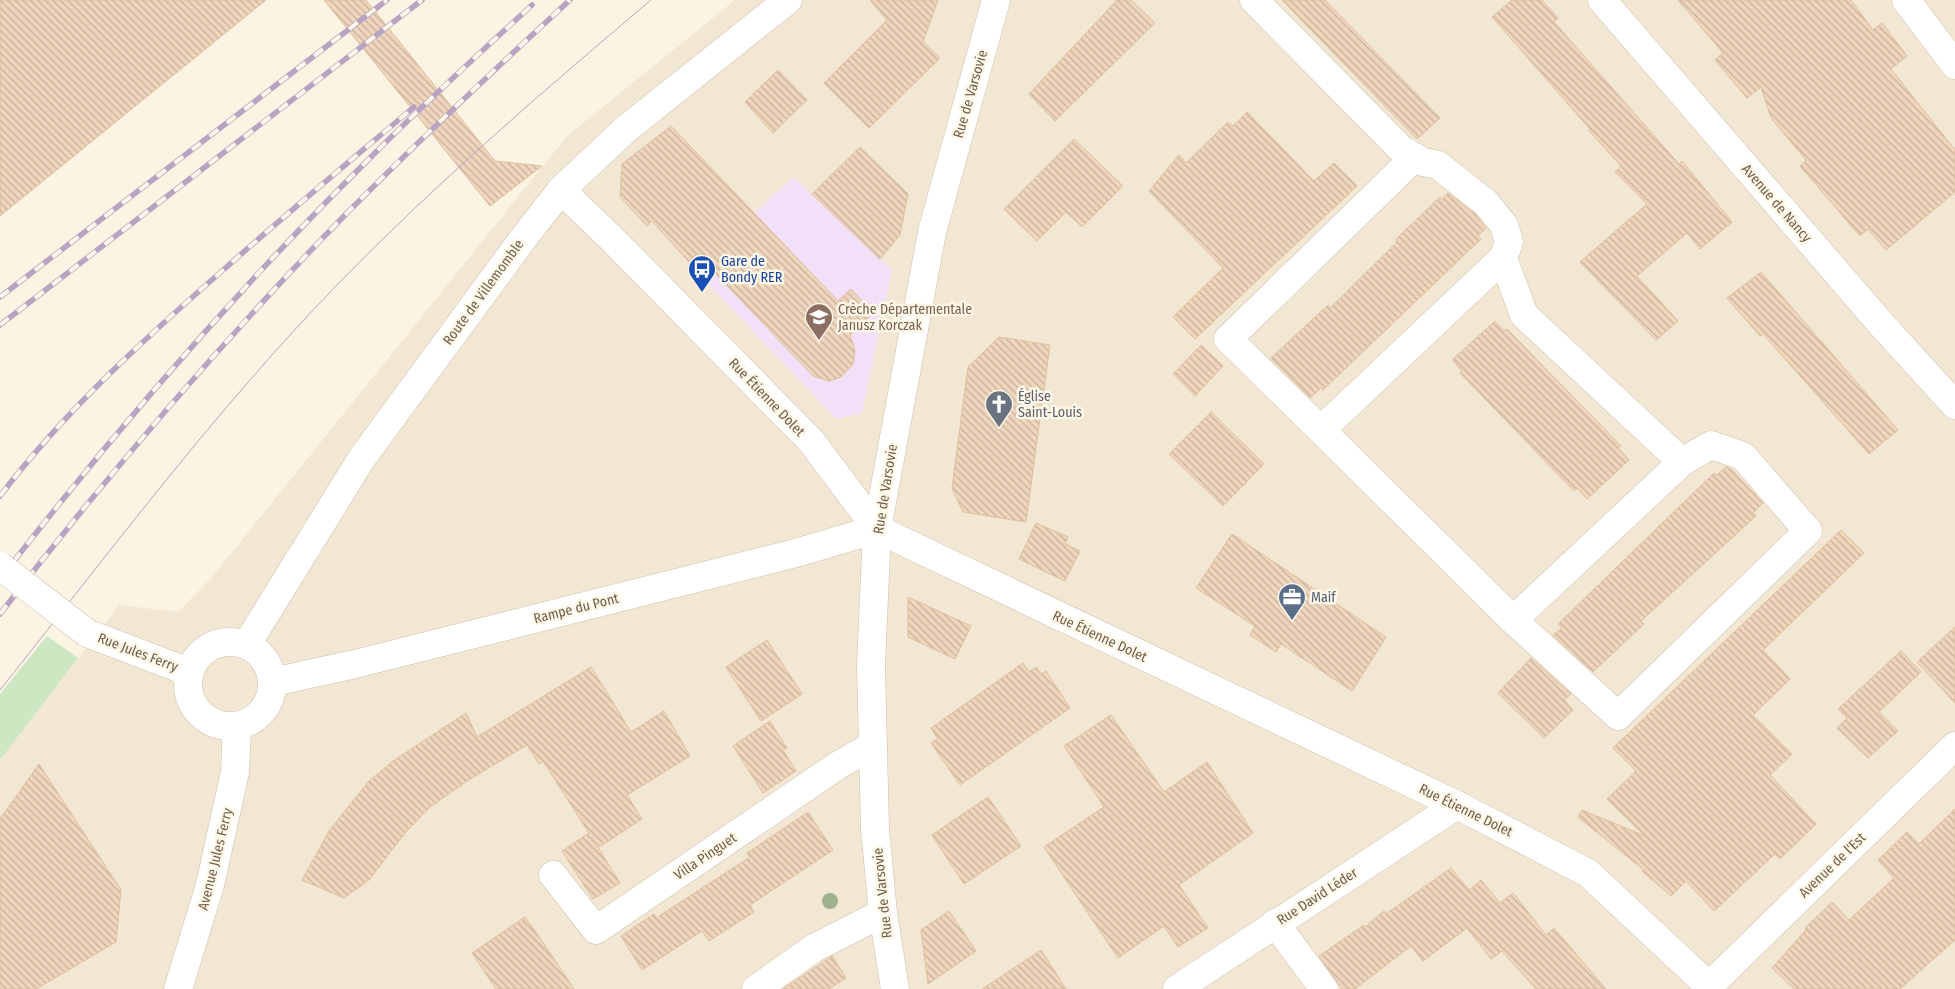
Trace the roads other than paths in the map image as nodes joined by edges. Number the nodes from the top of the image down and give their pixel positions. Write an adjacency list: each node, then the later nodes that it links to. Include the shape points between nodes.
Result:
1 (788, 0): 8 (street, Route de Villemomble, via 626,128)
2 (996, 0): 13 (street, Rue de Varsovie, via 932,232)
3 (1254, 0): 7 (street, via 1402,150)
4 (1602, 0): 10 (street, Avenue de Nancy)
5 (1906, 0): 6 (street)
6 (1955, 65)
7 (1415, 157): 9 (street, via 1438,166 1486,202 1504,225 1509,242); 11 (street, via 1228,339)
8 (561, 190): 13 (street, Rue Étienne Dolet, via 811,441); 16 (street, Route de Villemomble, via 362,458)
9 (1504, 258): 11 (street); 12 (street, via 1524,315)
10 (1955, 405)
11 (1321, 430): 15 (street)
12 (1682, 462): 15 (street); 15 (street, via 1711,445 1743,456 1808,531 1618,716)
13 (877, 530): 18 (street, Rampe du Pont, via 355,664); 20 (street, Rue de Varsovie, via 871,665); 22 (street, Rue Étienne Dolet)
14 (0, 566): 17 (street, Rue Jules Ferry, bridge, via 87,633)
15 (1513, 620)
16 (246, 644): 17 (street, via 233,641 218,643 195,659); 18 (street, via 265,660)
17 (189, 672): 19 (street, via 187,686 197,712 222,726)
18 (273, 682): 19 (street, via 266,706 258,716)
19 (237, 726): 27 (street, Avenue Jules Ferry, via 236,772 210,885)
20 (872, 745): 23 (street, Villa Pinguet, via 836,766 596,930); 24 (street, Rue de Varsovie)
21 (1955, 746): 26 (street, Avenue de l'Est)
22 (1457, 804): 25 (street, Rue David Léder); 26 (street, Rue Étienne Dolet, via 1588,873)
23 (553, 875)
24 (883, 913): 28 (street, via 814,948); 29 (street, Rue de Varsovie)
25 (1275, 923): 30 (street, Rue David Léder); 31 (street)
26 (1710, 987)
27 (178, 989)
28 (756, 989)
29 (895, 989)
30 (1177, 989)
31 (1324, 989)

